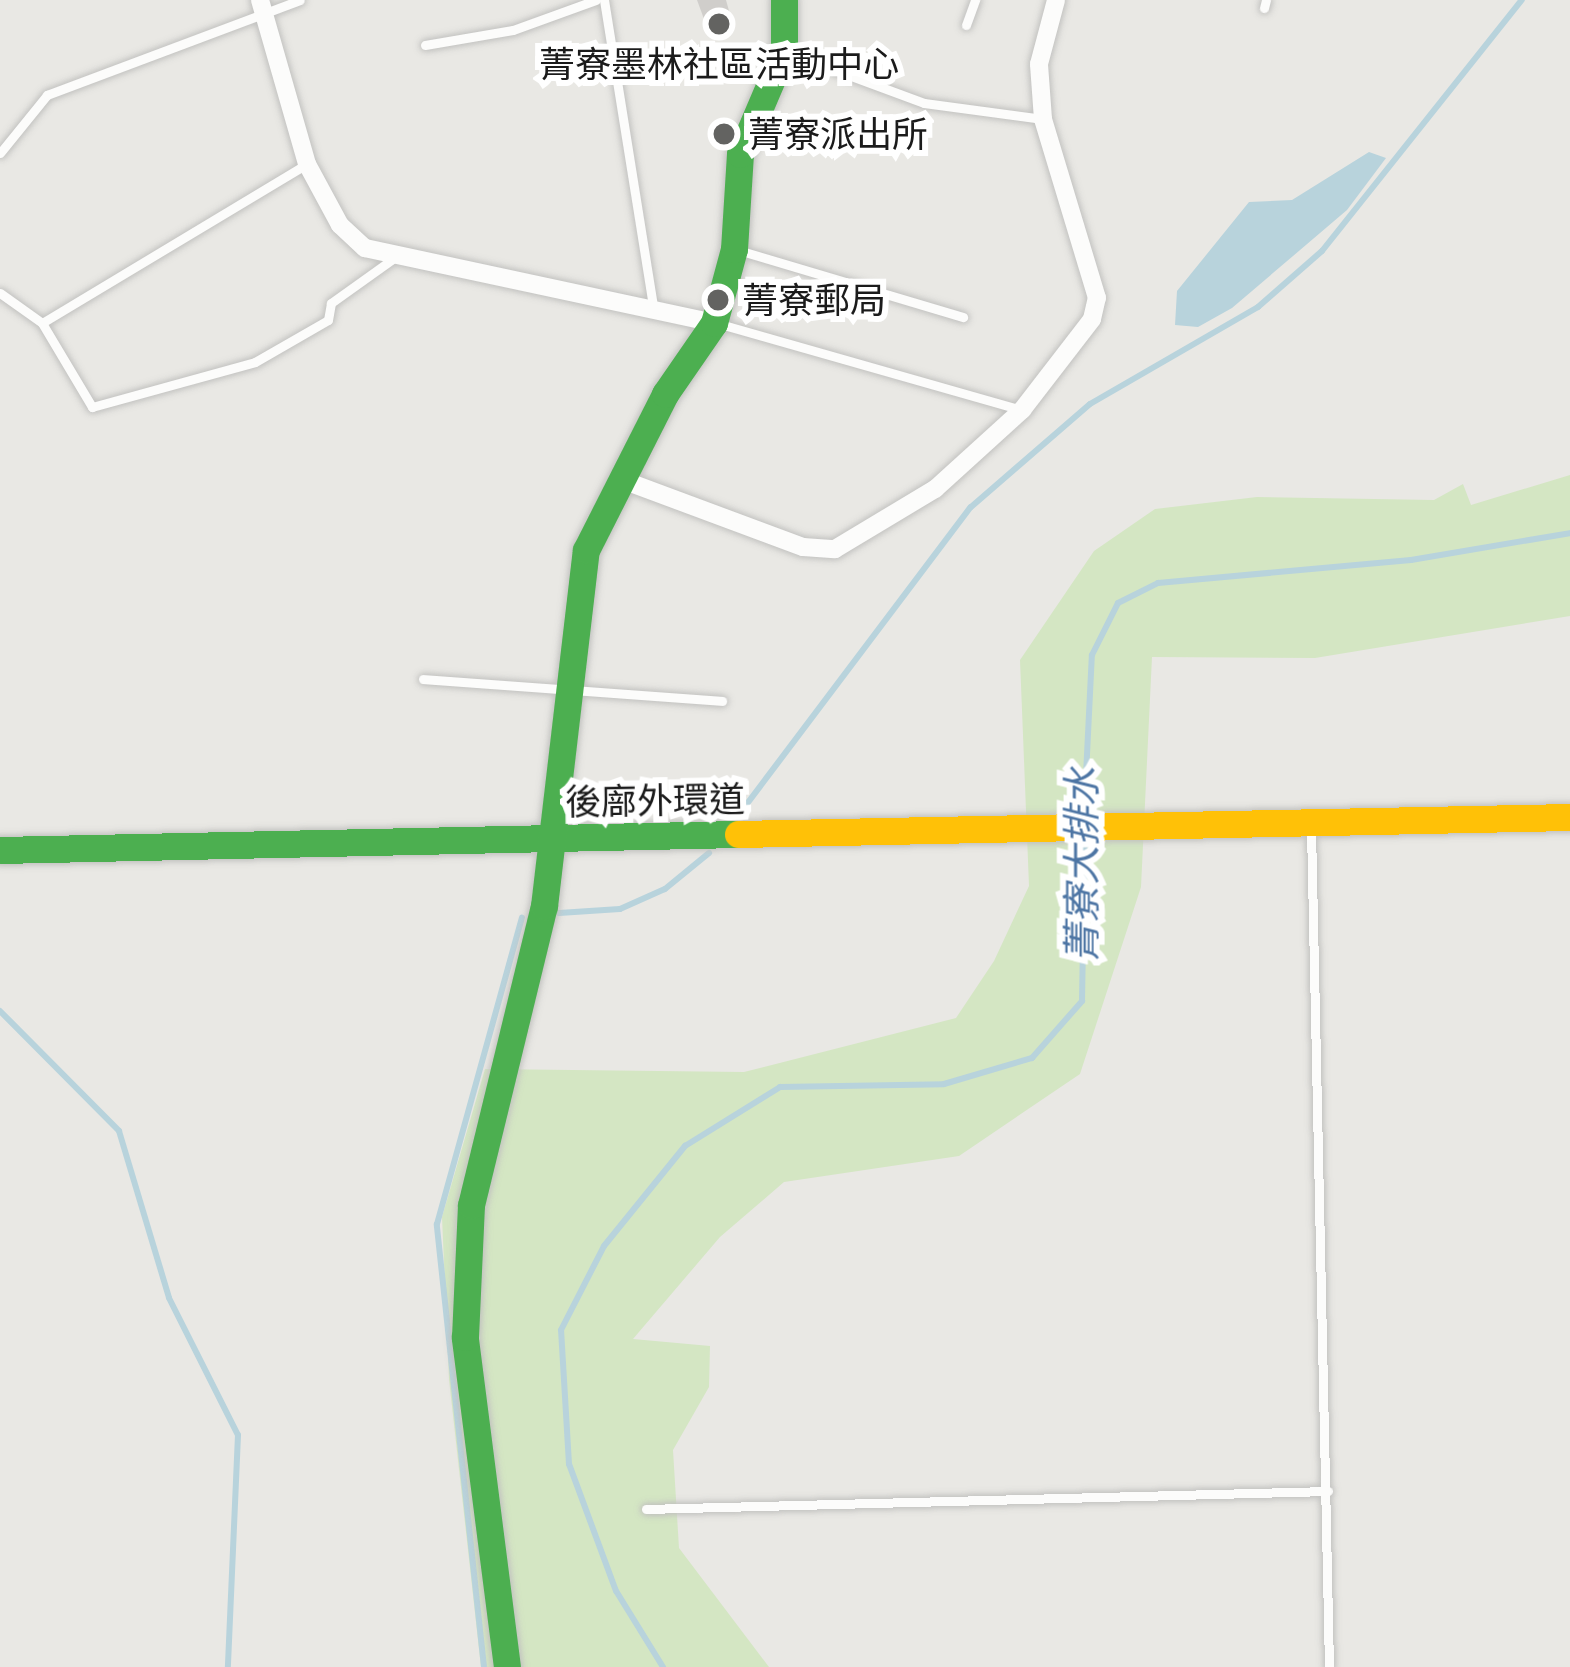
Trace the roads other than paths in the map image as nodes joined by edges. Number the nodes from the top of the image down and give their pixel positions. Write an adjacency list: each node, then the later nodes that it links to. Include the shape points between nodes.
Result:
1 (301, 0): 6 (lane)
2 (600, 0): 8 (lane, via 513,29); 16 (lane)
3 (784, 0): 9 (street)
4 (975, 0): 7 (lane)
5 (1054, 1): 10 (street, via 1039,64)
6 (262, 8): 11 (lane, via 47,94); 12 (street)
7 (966, 25)
8 (425, 45)
9 (784, 51): 10 (lane, via 924,104); 13 (street, via 740,154)
10 (1043, 119): 20 (street, via 1097,298 1092,319)
11 (0, 153)
12 (307, 164): 14 (street, via 340,225 365,248); 18 (lane)
13 (734, 249): 17 (lane); 19 (street)
14 (394, 258): 16 (street); 18 (lane, via 331,303 328,320 255,362 92,407)
15 (0, 293): 18 (lane)
16 (653, 308): 19 (street)
17 (963, 317)
18 (42, 323)
19 (715, 323): 20 (lane); 21 (street, via 664,394)
20 (1022, 410): 21 (street, via 935,489 835,549 803,547)
21 (620, 479): 23 (street, via 586,550)
22 (423, 679): 23 (lane)
23 (573, 694): 24 (lane); 27 (street)
24 (722, 701)
25 (1570, 817): 26 (street, 後廍外環道)
26 (1311, 823): 27 (street, 後廍外環道); 29 (lane)
27 (555, 838): 28 (street, 後廍外環道); 31 (street, via 471,1205 464,1270 465,1337)
28 (0, 850)
29 (1328, 1491): 30 (lane); 32 (lane)
30 (646, 1509)
31 (507, 1667)
32 (1330, 1667)

